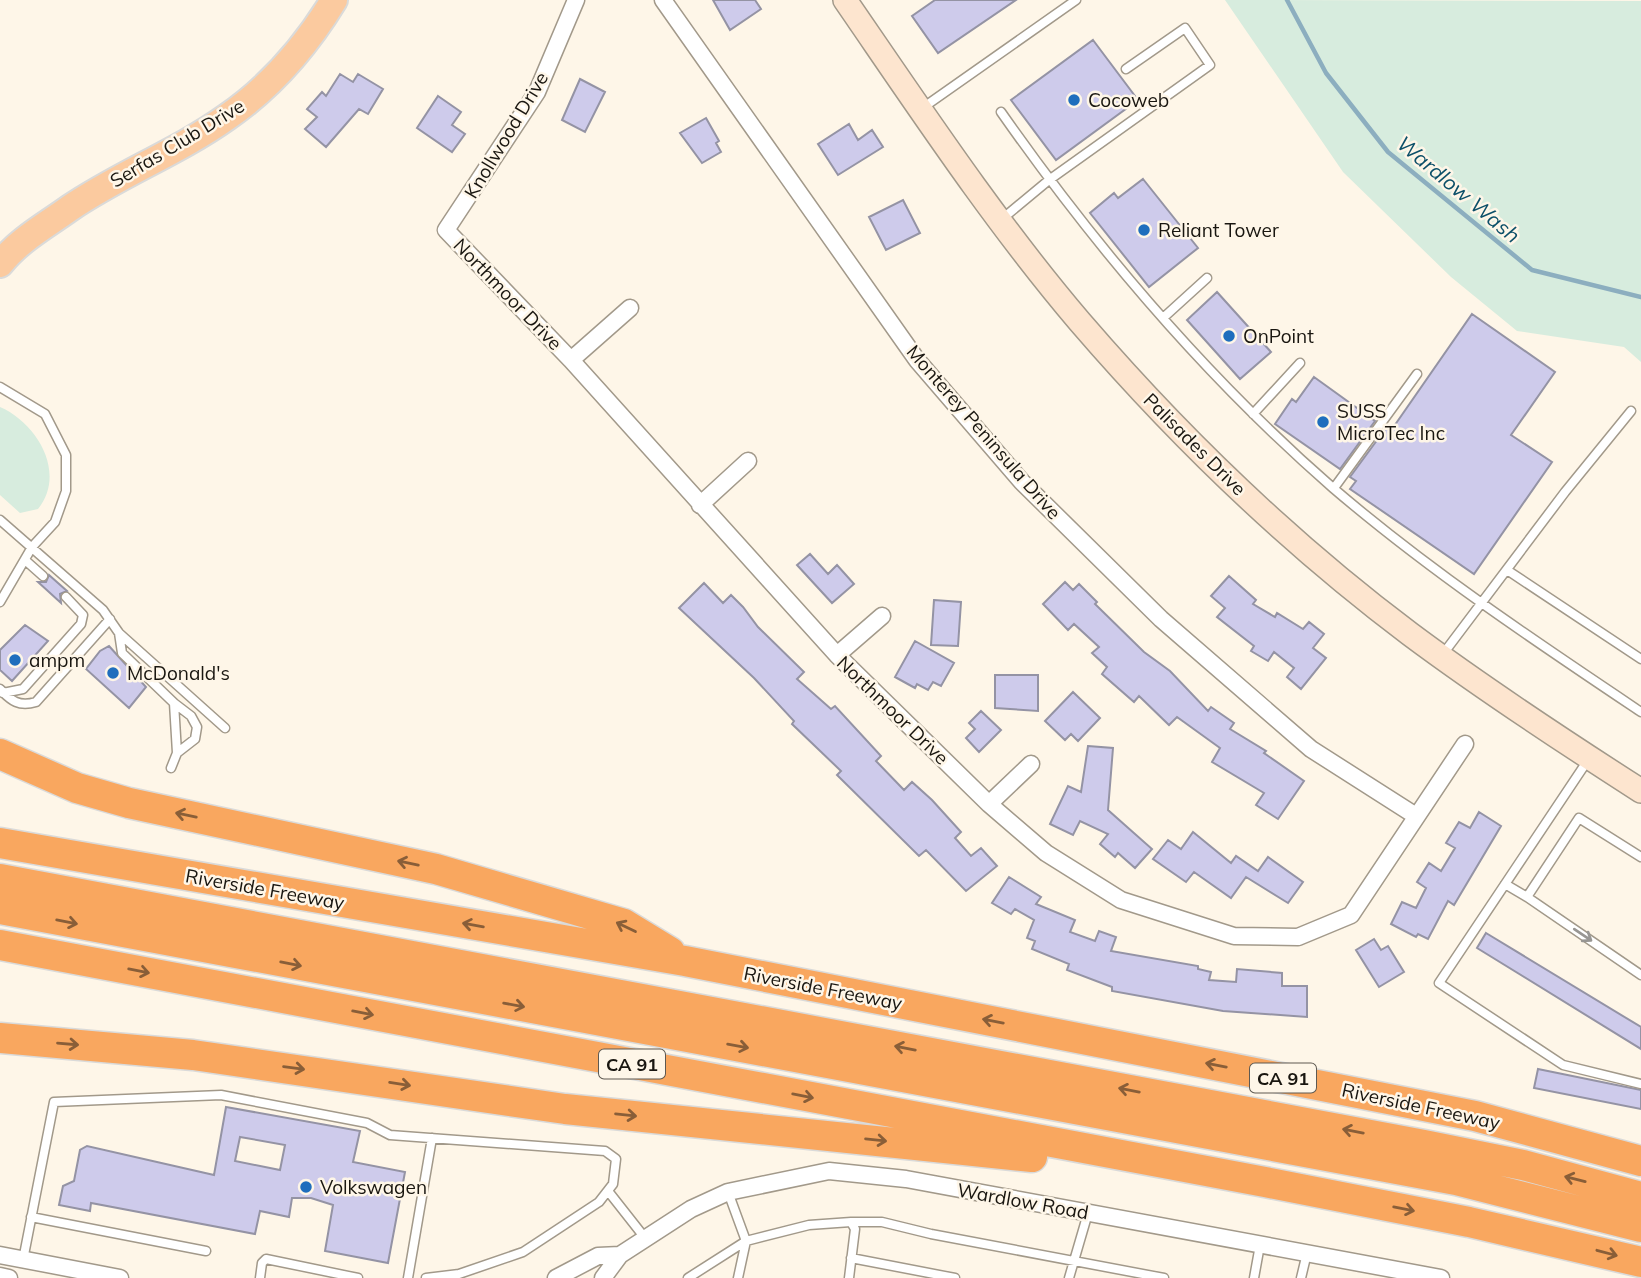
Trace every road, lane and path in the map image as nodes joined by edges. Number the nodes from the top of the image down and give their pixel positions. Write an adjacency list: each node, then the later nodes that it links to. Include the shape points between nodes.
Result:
1 (334, 0): 12 (main road, Serfas Club Drive, via 286,67 250,100 91,194)
2 (576, 0): 11 (street, Knollwood Drive, via 537,92)
3 (663, 0): 51 (street, Monterey Peninsula Drive, via 917,360 1022,482 1161,619 1311,749)
4 (845, 0): 7 (street, Palisades Drive)
5 (1076, 0): 7 (lane)
6 (1126, 69): 9 (lane, via 1185,28 1210,65)
7 (920, 109): 10 (street, Palisades Drive)
8 (1001, 111): 9 (lane)
9 (1049, 180): 10 (lane); 15 (lane)
10 (999, 221): 37 (street, Palisades Drive, via 1126,374 1229,479 1330,570)
11 (446, 230): 16 (street, Northmoor Drive)
12 (3, 254)
13 (1207, 278): 15 (lane)
14 (630, 308): 16 (street)
15 (1163, 318): 21 (lane)
16 (571, 360): 24 (street, Northmoor Drive)
17 (1300, 363): 21 (lane)
18 (1418, 374): 23 (lane)
19 (0, 387): 26 (lane, via 45,414 66,455 66,491 55,522)
20 (1630, 411): 28 (lane)
21 (1253, 414): 23 (lane)
22 (748, 461): 24 (street)
23 (1334, 488): 32 (lane)
24 (700, 505): 36 (street, Northmoor Drive)
25 (0, 520): 26 (lane)
26 (32, 547): 27 (lane); 34 (lane)
27 (25, 560): 29 (lane); 31 (lane)
28 (1507, 570): 32 (lane); 38 (lane)
29 (43, 576)
30 (66, 597): 39 (lane, via 83,615 81,624 23,689)
31 (0, 602)
32 (1482, 606): 37 (lane); 41 (lane)
33 (882, 615): 36 (street)
34 (110, 619): 35 (lane); 39 (lane, via 36,702 15,703)
35 (120, 633): 40 (lane, via 121,653); 42 (lane)
36 (837, 655): 50 (street, Northmoor Drive)
37 (1441, 656): 46 (street, Palisades Drive)
38 (1641, 659)
39 (2, 691)
40 (174, 703): 44 (lane); 44 (lane, via 197,727 195,738)
41 (1641, 712)
42 (225, 728)
43 (1465, 744): 51 (street, Northmoor Drive)
44 (177, 753): 48 (lane)
45 (0, 754): 59 (highway, one-way to 45, via 624,924 436,869 129,803 77,788)
46 (1589, 757): 49 (street, Palisades Drive); 55 (lane)
47 (1031, 764): 50 (street)
48 (171, 768)
49 (1641, 791)
50 (989, 804): 51 (street, Northmoor Drive, via 1046,853 1121,900 1234,936 1298,937 1351,915)
51 (1416, 816)
52 (5, 842): 59 (highway, Riverside Freeway / CA 91, one-way to 52)
53 (1641, 857): 56 (lane, via 1579,818)
54 (0, 879): 68 (highway, one-way to 54, via 1411,1142)
55 (1505, 884): 56 (lane); 62 (lane, via 1439,983 1563,1065)
56 (1527, 897): 60 (lane, one-way to 60)
57 (0, 909): 72 (highway, one-way to 72, via 1443,1178)
58 (0, 945): 65 (highway, CA 91, one-way to 65)
59 (685, 961): 64 (highway, Riverside Freeway / CA 91, one-way to 59, via 1475,1116)
60 (1641, 975)
61 (0, 1038): 65 (highway, one-way to 65, via 205,1057 565,1109)
62 (1641, 1084)
63 (432, 1138): 66 (lane, via 605,1151 616,1159 614,1184); 70 (lane, via 390,1135 367,1124 221,1095 54,1102); 89 (lane)
64 (1641, 1161)
65 (1265, 1182): 83 (highway, CA 91, one-way to 83)
66 (608, 1191): 73 (lane); 90 (lane, via 599,1202 523,1252 459,1274)
67 (728, 1192): 69 (street, Wardlow Road, via 829,1171 906,1179); 73 (street, Wardlow Road); 74 (lane)
68 (1641, 1196)
69 (1088, 1213): 75 (street, Wardlow Road); 82 (lane)
70 (31, 1217): 76 (lane); 81 (lane)
71 (851, 1222): 74 (lane, via 809,1225); 80 (lane, via 855,1229); 82 (lane, via 895,1224)
72 (1641, 1227)
73 (645, 1238): 79 (street, Wardlow Road)
74 (746, 1241): 93 (lane); 94 (lane)
75 (1260, 1245): 77 (street, Wardlow Road); 99 (lane)
76 (206, 1251)
77 (1307, 1253): 100 (lane); 101 (street, Wardlow Road)
78 (0, 1255): 81 (street)
79 (620, 1255): 91 (street, Wardlow Road, via 598,1256); 92 (street, Wardlow Road)
80 (851, 1258): 95 (lane); 96 (lane)
81 (23, 1259): 86 (street)
82 (1074, 1261): 97 (lane); 98 (lane)
83 (1641, 1262)
84 (0, 1276): 85 (street)
85 (9, 1278)
86 (120, 1278)
87 (260, 1278): 88 (lane, via 267,1259)
88 (358, 1278)
89 (408, 1278)
90 (426, 1278)
91 (556, 1278)
92 (603, 1278)
93 (688, 1278)
94 (738, 1278)
95 (849, 1278)
96 (955, 1278)
97 (1069, 1278)
98 (1164, 1278)
99 (1254, 1278)
100 (1301, 1278)
101 (1441, 1278)

